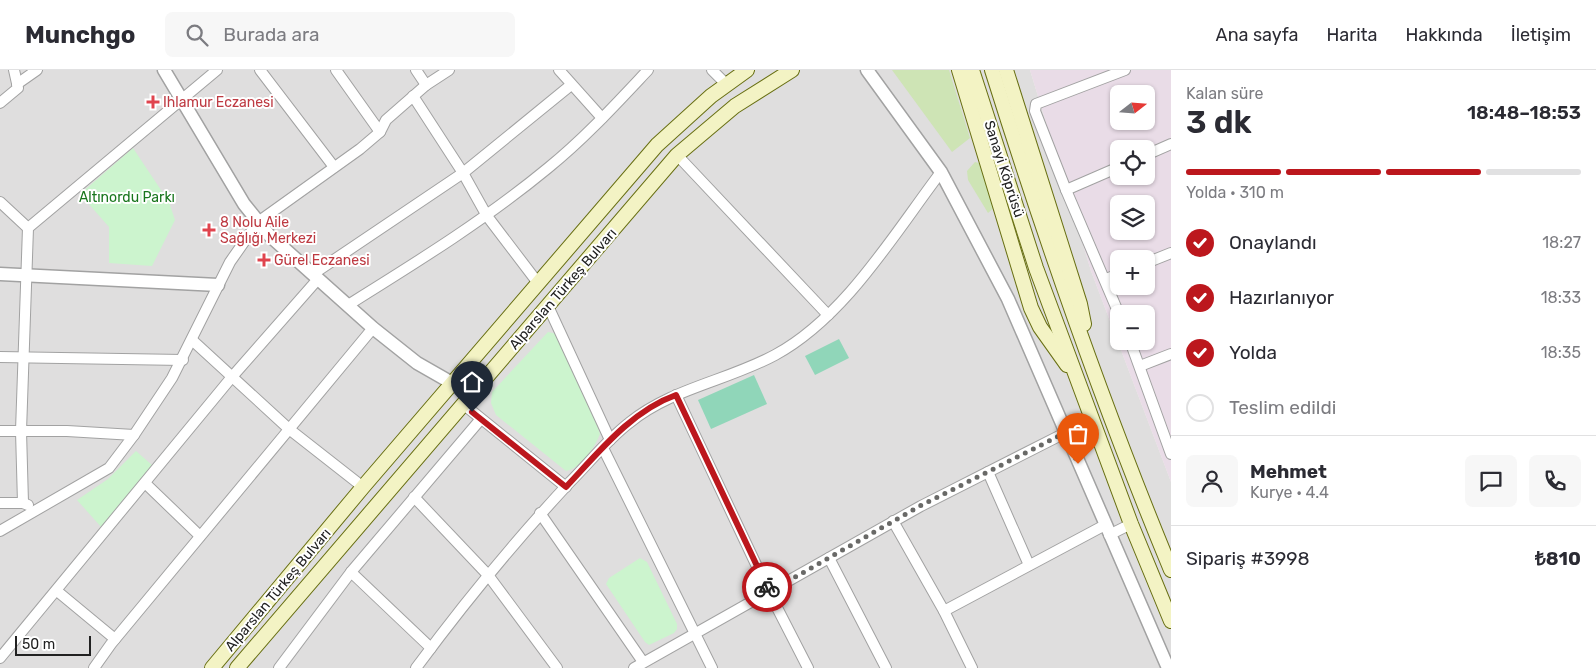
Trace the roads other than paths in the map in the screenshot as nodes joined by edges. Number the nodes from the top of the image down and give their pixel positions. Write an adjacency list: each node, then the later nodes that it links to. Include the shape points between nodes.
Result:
1 (14, 70): 20 (street)
2 (37, 70): 20 (street)
3 (164, 70): 25 (street)
4 (217, 70): 25 (street)
5 (260, 70): 32 (street)
6 (336, 70): 28 (street)
7 (416, 70): 22 (street)
8 (449, 70): 22 (street)
9 (559, 70): 23 (street)
10 (648, 70): 27 (street)
11 (712, 70): 21 (street)
12 (746, 70): 21 (main road, Alparslan Türkeş Bulvarı)
13 (792, 70): 31 (main road, Alparslan Türkeş Bulvarı, via 735,106)
14 (867, 70): 34 (street)
15 (959, 70): 64 (main road, via 1030,308)
16 (972, 70): 64 (main road, Sanayi Köprüsü, via 1036,268)
17 (992, 70): 62 (main road, Sanayi Köprüsü, via 1053,261)
18 (1006, 70): 62 (main road, via 1080,304)
19 (1125, 70): 36 (street, via 1036,104 1037,121)
20 (18, 84): 26 (street, via 18,88)
21 (726, 84): 48 (main road, Alparslan Türkeş Bulvarı, via 657,145)
22 (426, 85): 24 (street)
23 (571, 85): 27 (street); 35 (street)
24 (413, 96): 28 (street, via 386,120); 35 (street)
25 (181, 99): 39 (street); 40 (street)
26 (0, 103)
27 (602, 118): 38 (street, via 550,167)
28 (380, 132): 32 (street)
29 (1171, 144): 30 (street)
30 (1155, 151)
31 (677, 155): 52 (main road, Alparslan Türkeş Bulvarı); 53 (street)
32 (334, 167): 39 (street)
33 (1110, 171): 36 (street)
34 (941, 172): 53 (street, via 849,293); 72 (street, via 1008,299)
35 (463, 173): 38 (street); 45 (street)
36 (1066, 190): 47 (street)
37 (0, 202): 40 (street)
38 (486, 216): 48 (street); 50 (street)
39 (258, 222): 45 (street); 49 (street)
40 (28, 228): 44 (street)
41 (1171, 253): 42 (street)
42 (1155, 259)
43 (0, 274): 44 (street)
44 (26, 274): 49 (street); 59 (street)
45 (316, 277): 50 (street); 63 (street)
46 (1110, 277): 47 (street)
47 (1106, 279): 51 (street)
48 (538, 283): 65 (main road, Alparslan Türkeş Bulvarı)
49 (218, 285): 55 (street)
50 (348, 305): 54 (street)
51 (1116, 305)
52 (548, 306): 67 (main road, Alparslan Türkeş Bulvarı); 74 (street)
53 (828, 314): 66 (street, via 800,340 775,355)
54 (373, 328): 65 (street, via 418,363); 69 (street)
55 (192, 340): 60 (street); 63 (street)
56 (1134, 350): 61 (street)
57 (1171, 354): 61 (street)
58 (0, 357): 59 (street)
59 (22, 358): 60 (street); 71 (street)
60 (183, 360): 73 (street)
61 (1140, 366): 75 (street)
62 (1094, 371): 92 (main road)
63 (231, 378): 69 (street); 77 (street)
64 (1077, 379): 86 (main road, Sanayi Köprüsü)
65 (452, 383): 78 (main road, Alparslan Türkeş Bulvarı)
66 (676, 395): 74 (street, via 664,399 628,423); 96 (street)
67 (463, 404): 68 (street); 106 (main road, Alparslan Türkeş Bulvarı)
68 (480, 420): 79 (street); 80 (street)
69 (289, 429): 78 (street); 89 (street)
70 (0, 431): 71 (street)
71 (21, 431): 73 (street); 82 (street)
72 (1065, 433): 76 (street); 87 (street)
73 (134, 435): 83 (street, via 109,468)
74 (606, 444): 79 (street); 99 (street)
75 (1171, 454)
76 (988, 472): 85 (street); 91 (street)
77 (145, 483): 89 (street); 95 (street)
78 (363, 487): 105 (main road, Alparslan Türkeş Bulvarı)
79 (566, 487): 84 (street)
80 (414, 497): 93 (street); 94 (street)
81 (0, 503): 82 (street)
82 (23, 503): 83 (street)
83 (38, 510): 88 (street)
84 (540, 513): 94 (street); 103 (street)
85 (893, 521): 90 (street); 97 (street)
86 (1131, 524): 87 (street); 98 (main road, Sanayi Köprüsü)
87 (1107, 530): 91 (street); 115 (street)
88 (0, 531)
89 (200, 536): 100 (street)
90 (828, 558): 96 (street); 113 (street)
91 (1029, 565): 97 (street)
92 (1171, 570)
93 (351, 572): 101 (street); 107 (street)
94 (488, 575): 101 (street); 109 (street)
95 (57, 591): 100 (street); 102 (street)
96 (769, 592): 99 (street); 112 (street)
97 (944, 611): 114 (street)
98 (1171, 621)
99 (695, 635): 103 (street); 111 (street)
100 (115, 639): 104 (street)
101 (431, 648): 108 (street)
102 (0, 656)
103 (643, 662): 110 (street)
104 (94, 668)
105 (212, 668)
106 (237, 668)
107 (279, 668)
108 (416, 668)
109 (557, 668)
110 (634, 668)
111 (712, 668)
112 (808, 668)
113 (886, 668)
114 (972, 668)
115 (1168, 668)

